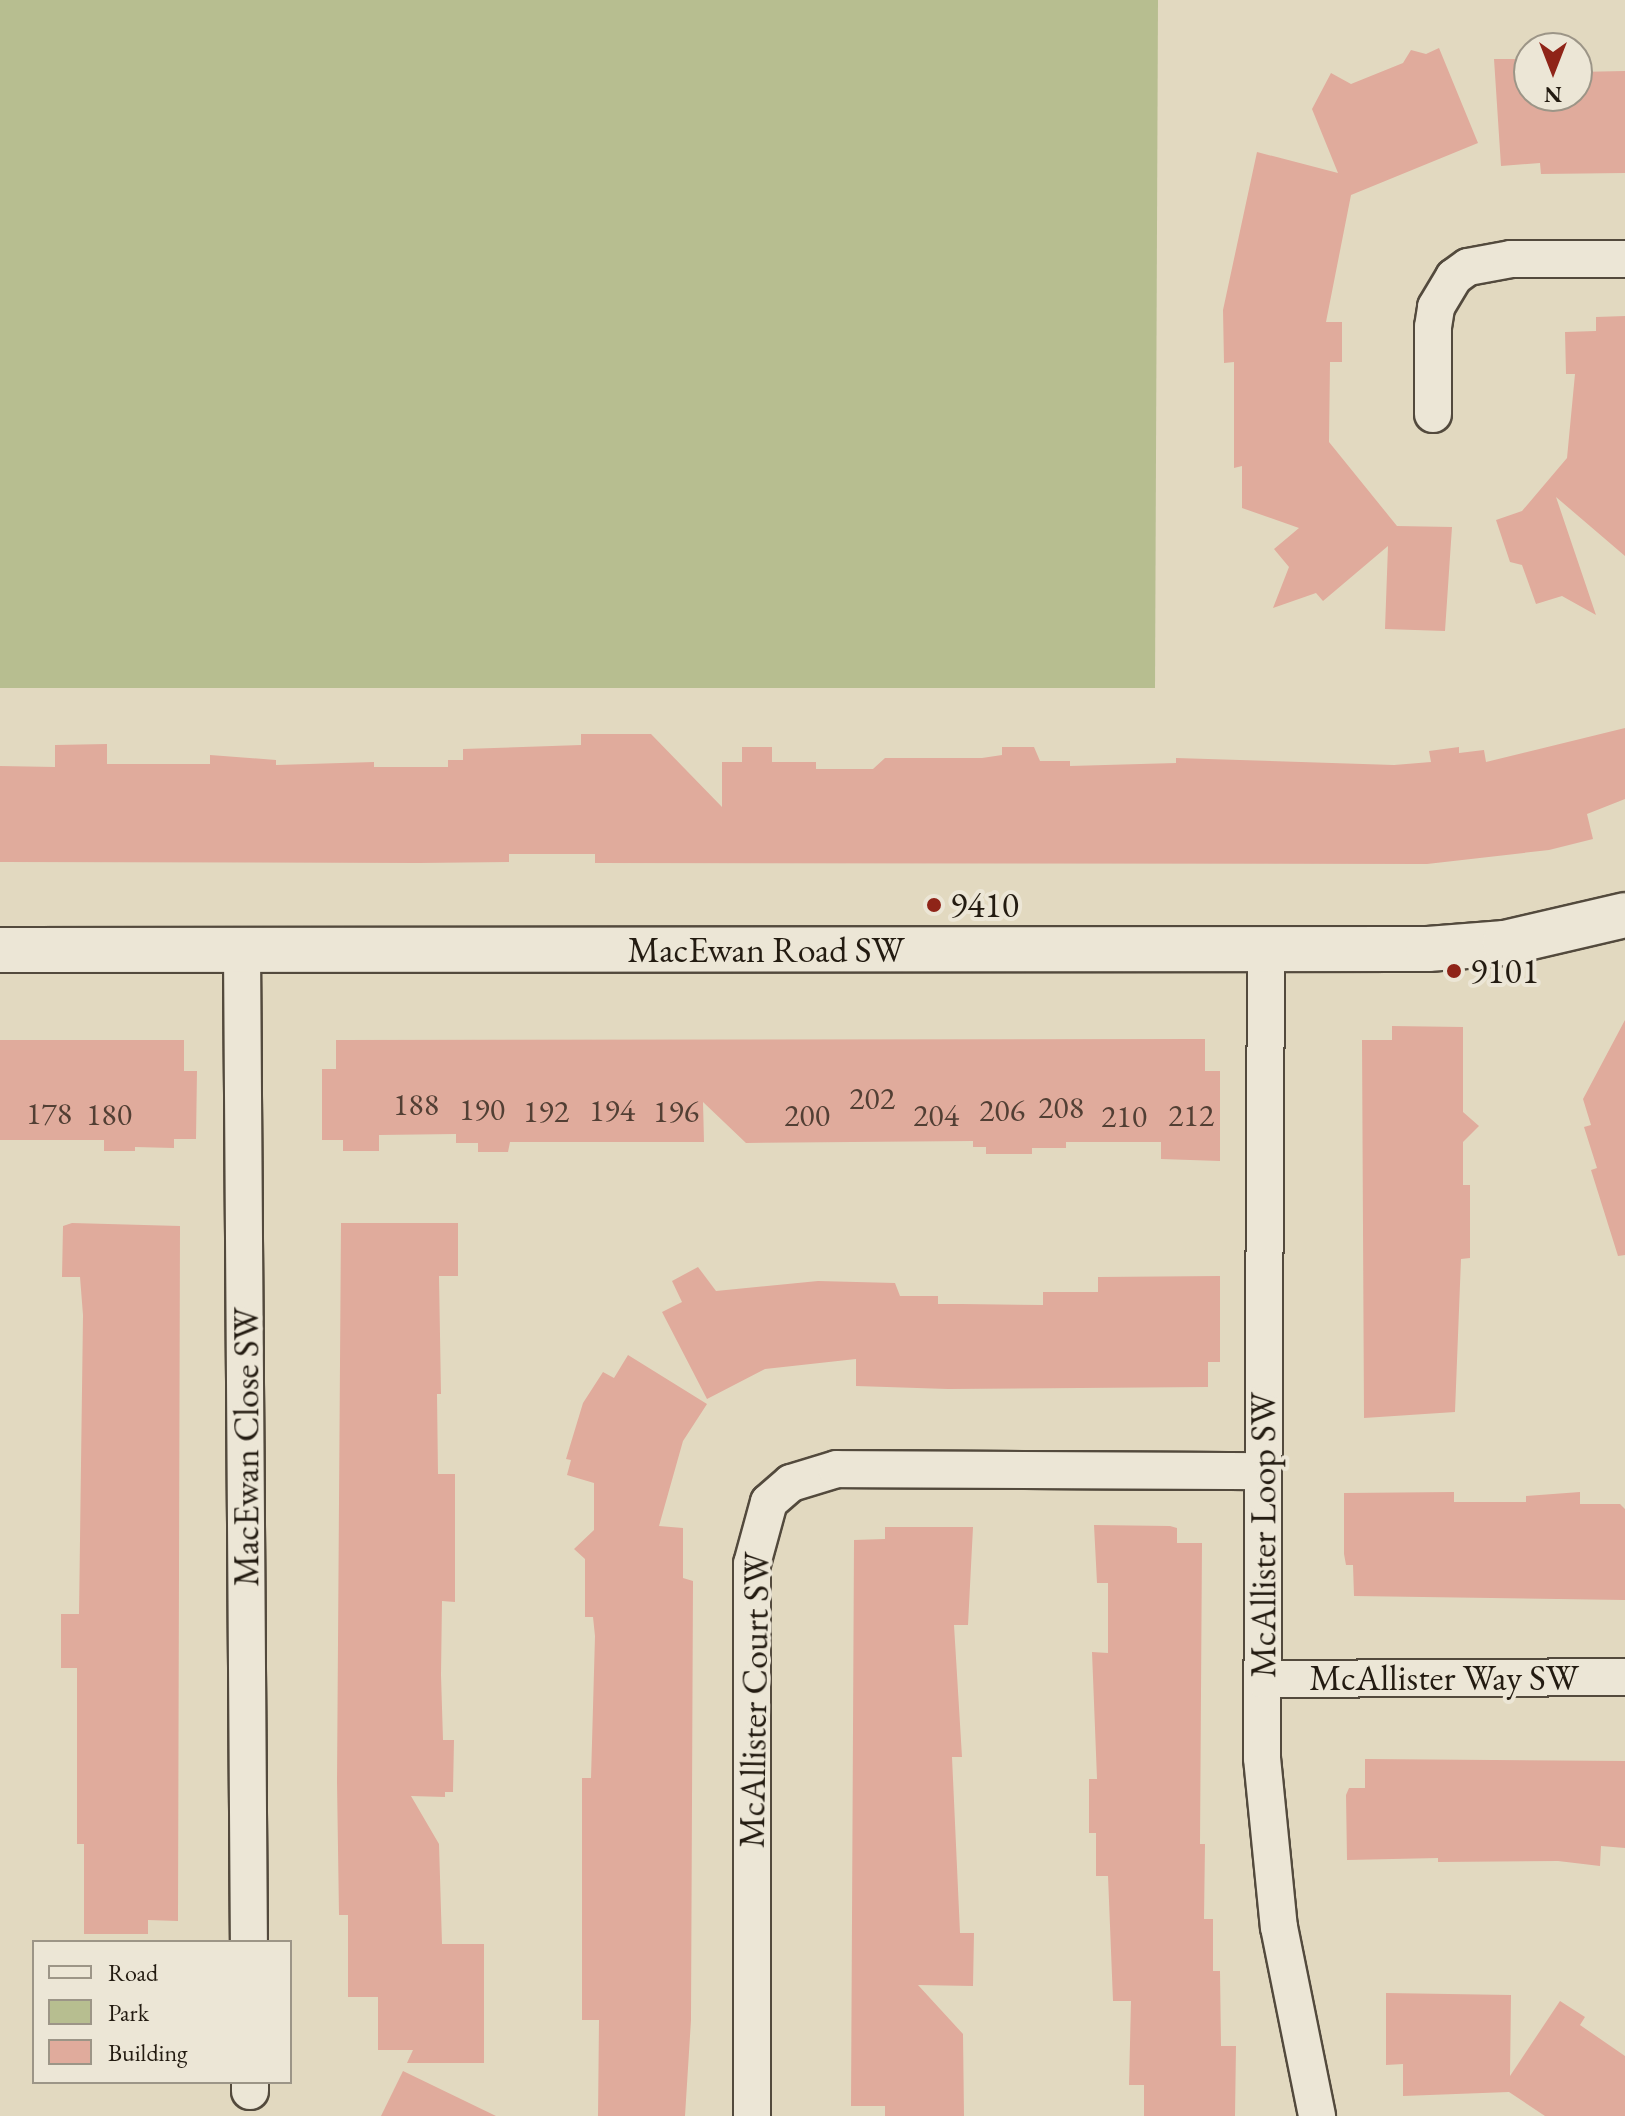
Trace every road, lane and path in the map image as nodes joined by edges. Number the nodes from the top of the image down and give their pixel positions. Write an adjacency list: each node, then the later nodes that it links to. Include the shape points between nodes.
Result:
1 (1625, 259): 2 (street, via 1511,259 1468,267 1454,277 1436,307)
2 (1433, 414)
3 (1625, 915): 4 (street, MacEwan Road SW, via 1505,943)
4 (1266, 949): 6 (street, MacEwan Road SW); 7 (street, McAllister Loop SW)
5 (0, 950): 6 (street, MacEwan Road SW)
6 (242, 951): 10 (street, MacEwan Close SW)
7 (1262, 1471): 9 (street, McAllister Loop SW); 11 (street, McAllister Court SW, via 837,1469 791,1483 769,1502 752,1564)
8 (1625, 1677): 9 (street, McAllister Way SW)
9 (1263, 1679): 12 (street, McAllister Loop SW, via 1262,1758 1273,1880)
10 (249, 1940)
11 (752, 2116)
12 (1317, 2116)

